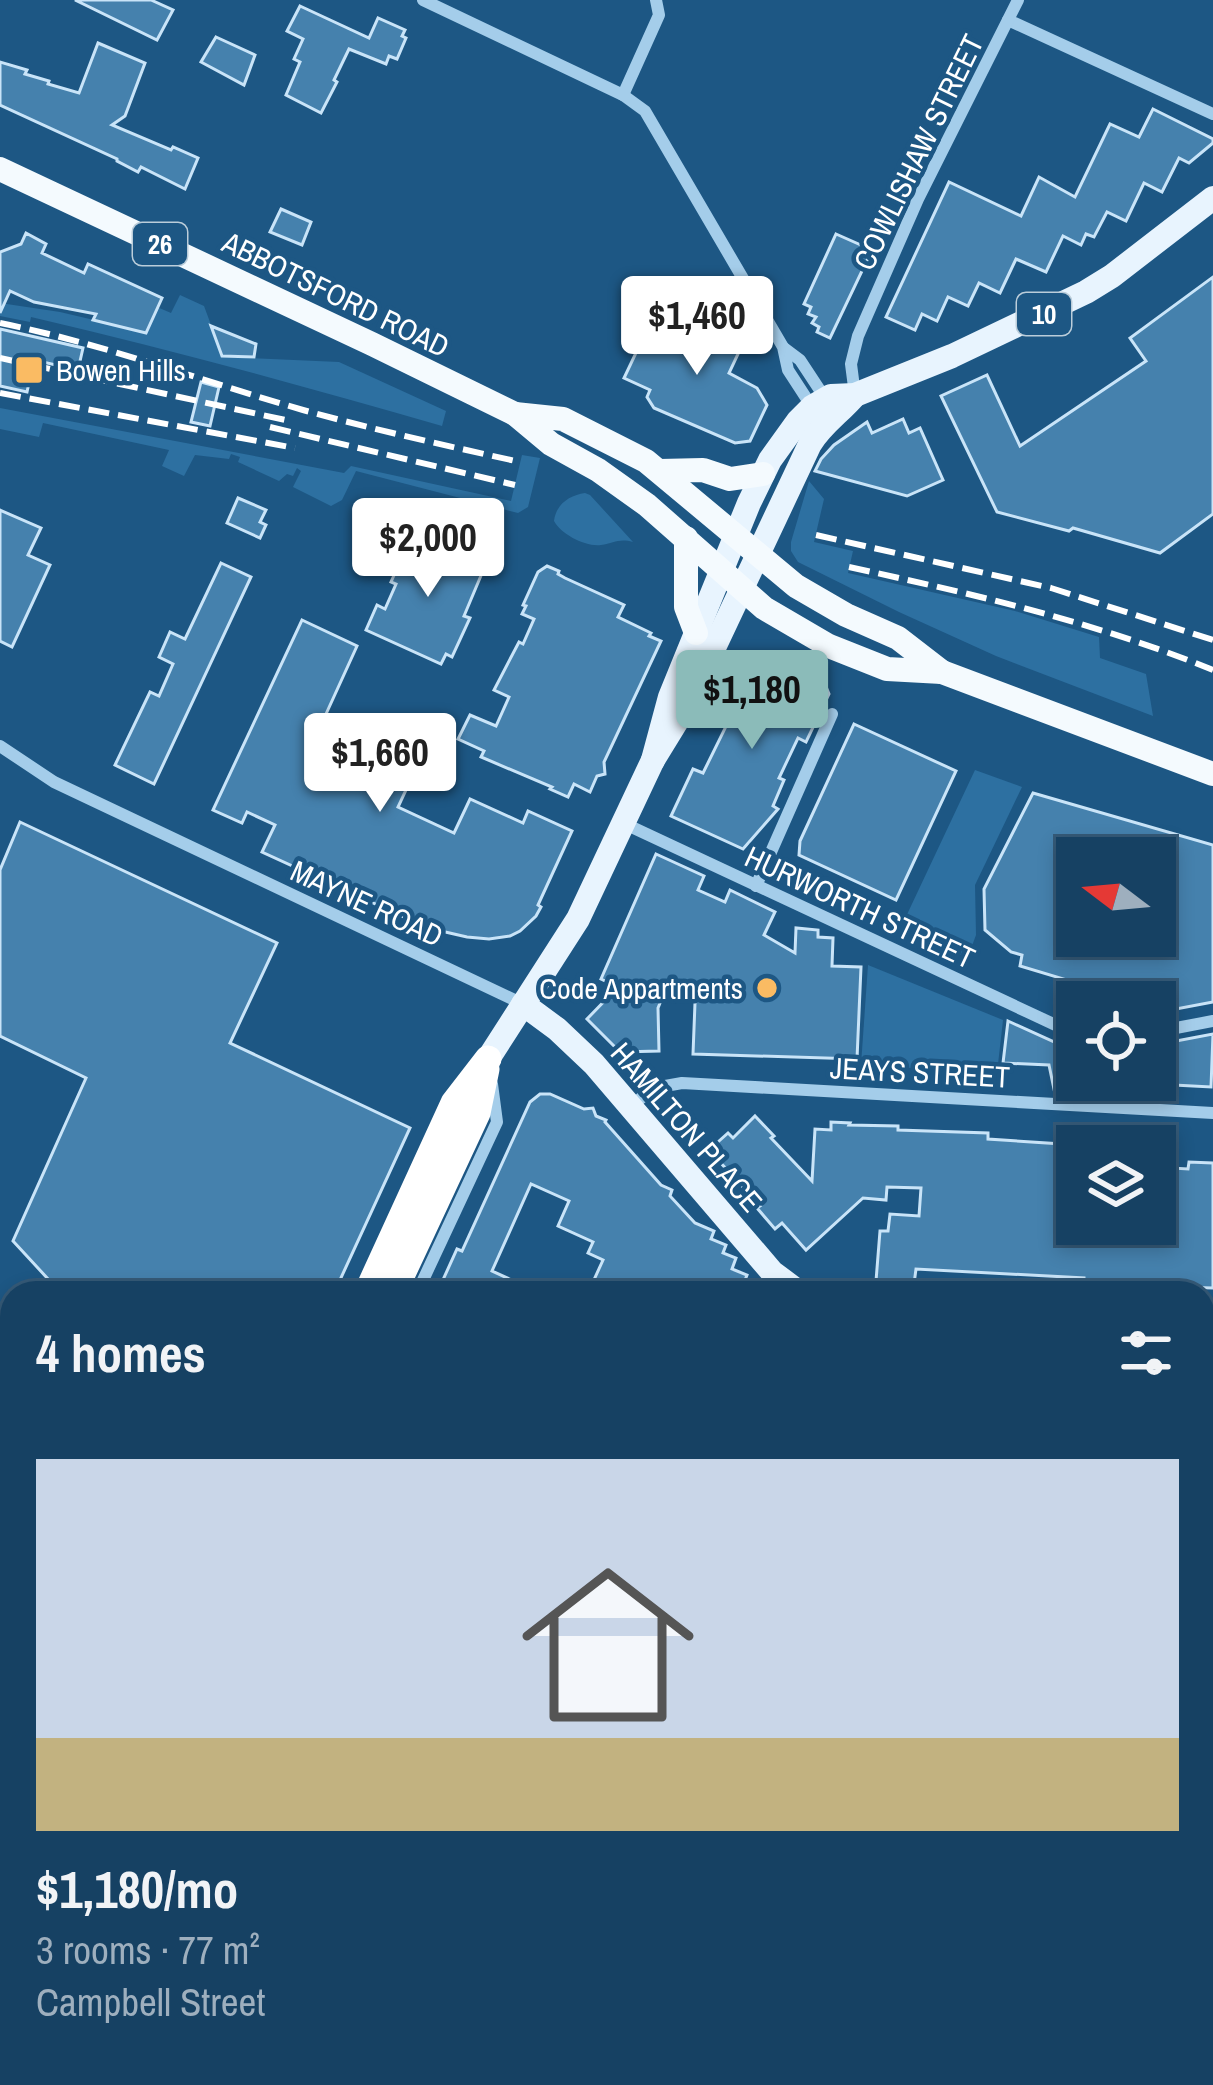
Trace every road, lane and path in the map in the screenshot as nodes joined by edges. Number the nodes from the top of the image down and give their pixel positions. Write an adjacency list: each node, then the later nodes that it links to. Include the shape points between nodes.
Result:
1 (423, 0): 5 (street)
2 (656, 0): 5 (street, via 659,15)
3 (1018, 0): 4 (street, COWLISHAW STREET)
4 (1008, 20): 6 (street); 9 (street, COWLISHAW STREET, via 858,336)
5 (623, 95): 10 (street, via 652,120 783,347 788,370)
6 (1213, 114)
7 (0, 169): 11 (highway, ABBOTSFORD ROAD / 26)
8 (1213, 198): 9 (main road, 10, via 1086,292)
9 (855, 394): 10 (main road, 10)
10 (824, 411): 13 (main road, via 790,430); 16 (main road)
11 (515, 414): 12 (highway, ABBOTSFORD ROAD / 26, via 563,419); 14 (highway, ABBOTSFORD ROAD / 26)
12 (660, 471): 13 (highway); 15 (highway, ABBOTSFORD ROAD / 26)
13 (763, 474): 15 (main road)
14 (686, 538): 17 (highway, ABBOTSFORD ROAD / 26); 19 (highway, via 686,608)
15 (735, 538): 16 (highway, 26); 17 (main road)
16 (757, 556): 18 (main road); 20 (highway, 26)
17 (721, 572): 18 (highway, ABBOTSFORD ROAD / 26); 19 (main road)
18 (741, 590): 20 (highway, 26, via 840,651 887,669); 23 (main road)
19 (696, 633): 23 (main road)
20 (942, 672): 24 (highway, 26)
21 (832, 714): 26 (street)
22 (0, 746): 27 (street, MAYNE ROAD, via 54,782)
23 (653, 760): 25 (main road)
24 (1213, 774)
25 (623, 823): 26 (street, HURWORTH STREET); 27 (main road, via 569,934)
26 (756, 886): 29 (street, HURWORTH STREET)
27 (523, 1004): 31 (main road); 32 (main road, HAMILTON PLACE, via 581,1050)
28 (1213, 1021): 30 (street)
29 (1056, 1025)
30 (1176, 1028)
31 (488, 1059): 34 (highway, via 454,1102); 37 (street, via 497,1122)
32 (631, 1106): 33 (street, JEAYS STREET, via 655,1088 682,1083); 38 (main road, HAMILTON PLACE)
33 (1213, 1113)
34 (408, 1233): 35 (highway); 36 (highway)
35 (375, 1281)
36 (396, 1281)
37 (423, 1281)
38 (783, 1281)

